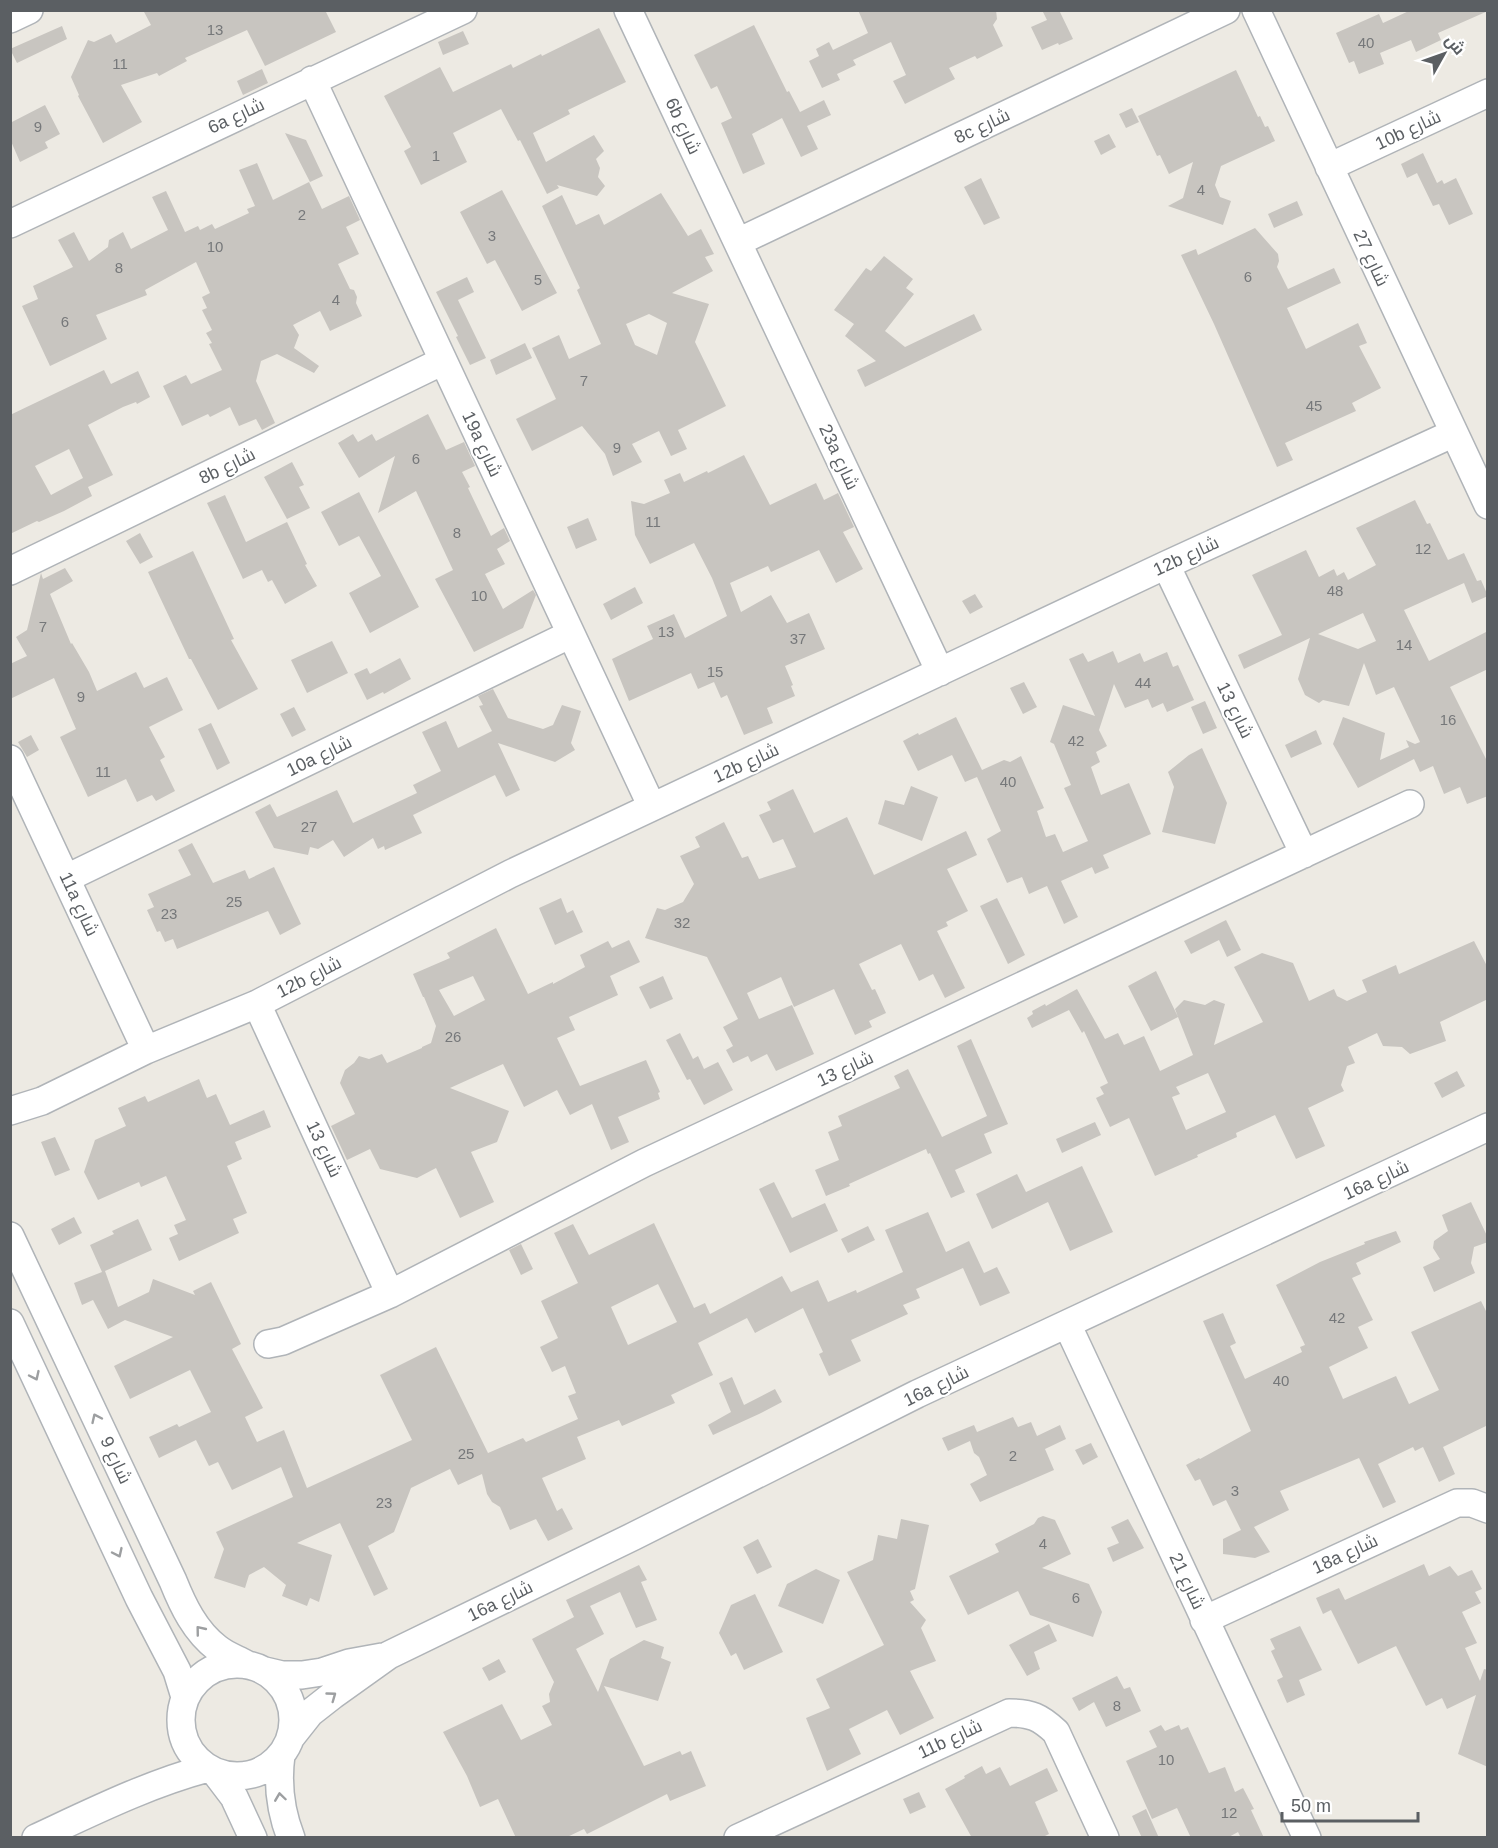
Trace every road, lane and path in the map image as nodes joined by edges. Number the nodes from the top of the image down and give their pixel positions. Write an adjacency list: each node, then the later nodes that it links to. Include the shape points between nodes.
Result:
1 (29, 10): 6 (street)
2 (463, 10): 7 (street, 6a شارع)
3 (628, 10): 11 (street, 6b شارع)
4 (1226, 10): 11 (street, 8c شارع)
5 (1256, 10): 9 (street, شارع 27)
6 (10, 19)
7 (312, 80): 10 (street, 6a شارع); 12 (street, 19a شارع)
8 (1488, 93): 9 (street, 10b شارع)
9 (1329, 167): 13 (street, شارع 27)
10 (10, 224)
11 (738, 242): 18 (street, 23a شارع)
12 (443, 361): 16 (street, 8b شارع); 17 (street, 19a شارع)
13 (1454, 433): 14 (street, شارع 27); 15 (street, 12b شارع)
14 (1488, 505)
15 (1166, 565): 18 (street, 12b شارع); 22 (street, شارع 13)
16 (10, 571)
17 (571, 634): 21 (street, 19a شارع); 23 (street, 10a شارع)
18 (940, 672): 21 (street, 12b شارع)
19 (10, 759): 23 (street, 11a شارع)
20 (1410, 804): 22 (street, شارع 13)
21 (652, 807): 24 (street, 12b شارع, via 510,874)
22 (1304, 854): 31 (street, شارع 13, via 644,1163)
23 (67, 878): 25 (street, 11a شارع)
24 (257, 1004): 25 (street, 12b شارع); 31 (street, شارع 13)
25 (146, 1050): 26 (street, 12b شارع)
26 (42, 1101): 27 (street, 12b شارع); 28 (street, 12b شارع)
27 (10, 1111)
28 (10, 1122)
29 (1488, 1128): 33 (street, 16a شارع)
30 (10, 1236): 38 (street, شارع 9, one-way to 30, via 218,1649 184,1609)
31 (390, 1294): 34 (street, شارع 13)
32 (10, 1323): 39 (street, شارع 9, one-way to 39, via 177,1671)
33 (1067, 1324): 36 (street, شارع 21); 37 (street, 16a شارع)
34 (268, 1344)
35 (1488, 1509): 36 (street, 18a شارع, via 1457,1503)
36 (1204, 1620): 49 (street, شارع 21)
37 (389, 1655): 38 (street, 16a شارع, via 302,1675 282,1675); 41 (street, 16a شارع, one-way to 37, via 310,1713)
38 (256, 1668): 39 (street, via 228,1664 210,1670); 41 (street, via 277,1681 286,1693 293,1722)
39 (185, 1697): 40 (street)
40 (182, 1731): 42 (street, via 191,1752); 43 (street, via 164,1763)
41 (286, 1746): 42 (street, via 267,1767 251,1774 233,1776); 46 (street, one-way to 41, via 279,1797 279,1774)
42 (212, 1770): 43 (street, via 178,1776); 45 (street, via 234,1797)
43 (128, 1796): 44 (street)
44 (36, 1838)
45 (253, 1838)
46 (291, 1838)
47 (738, 1838): 48 (street, 11b شارع, via 1009,1713 1035,1716 1056,1732)
48 (1105, 1838)
49 (1307, 1838)

